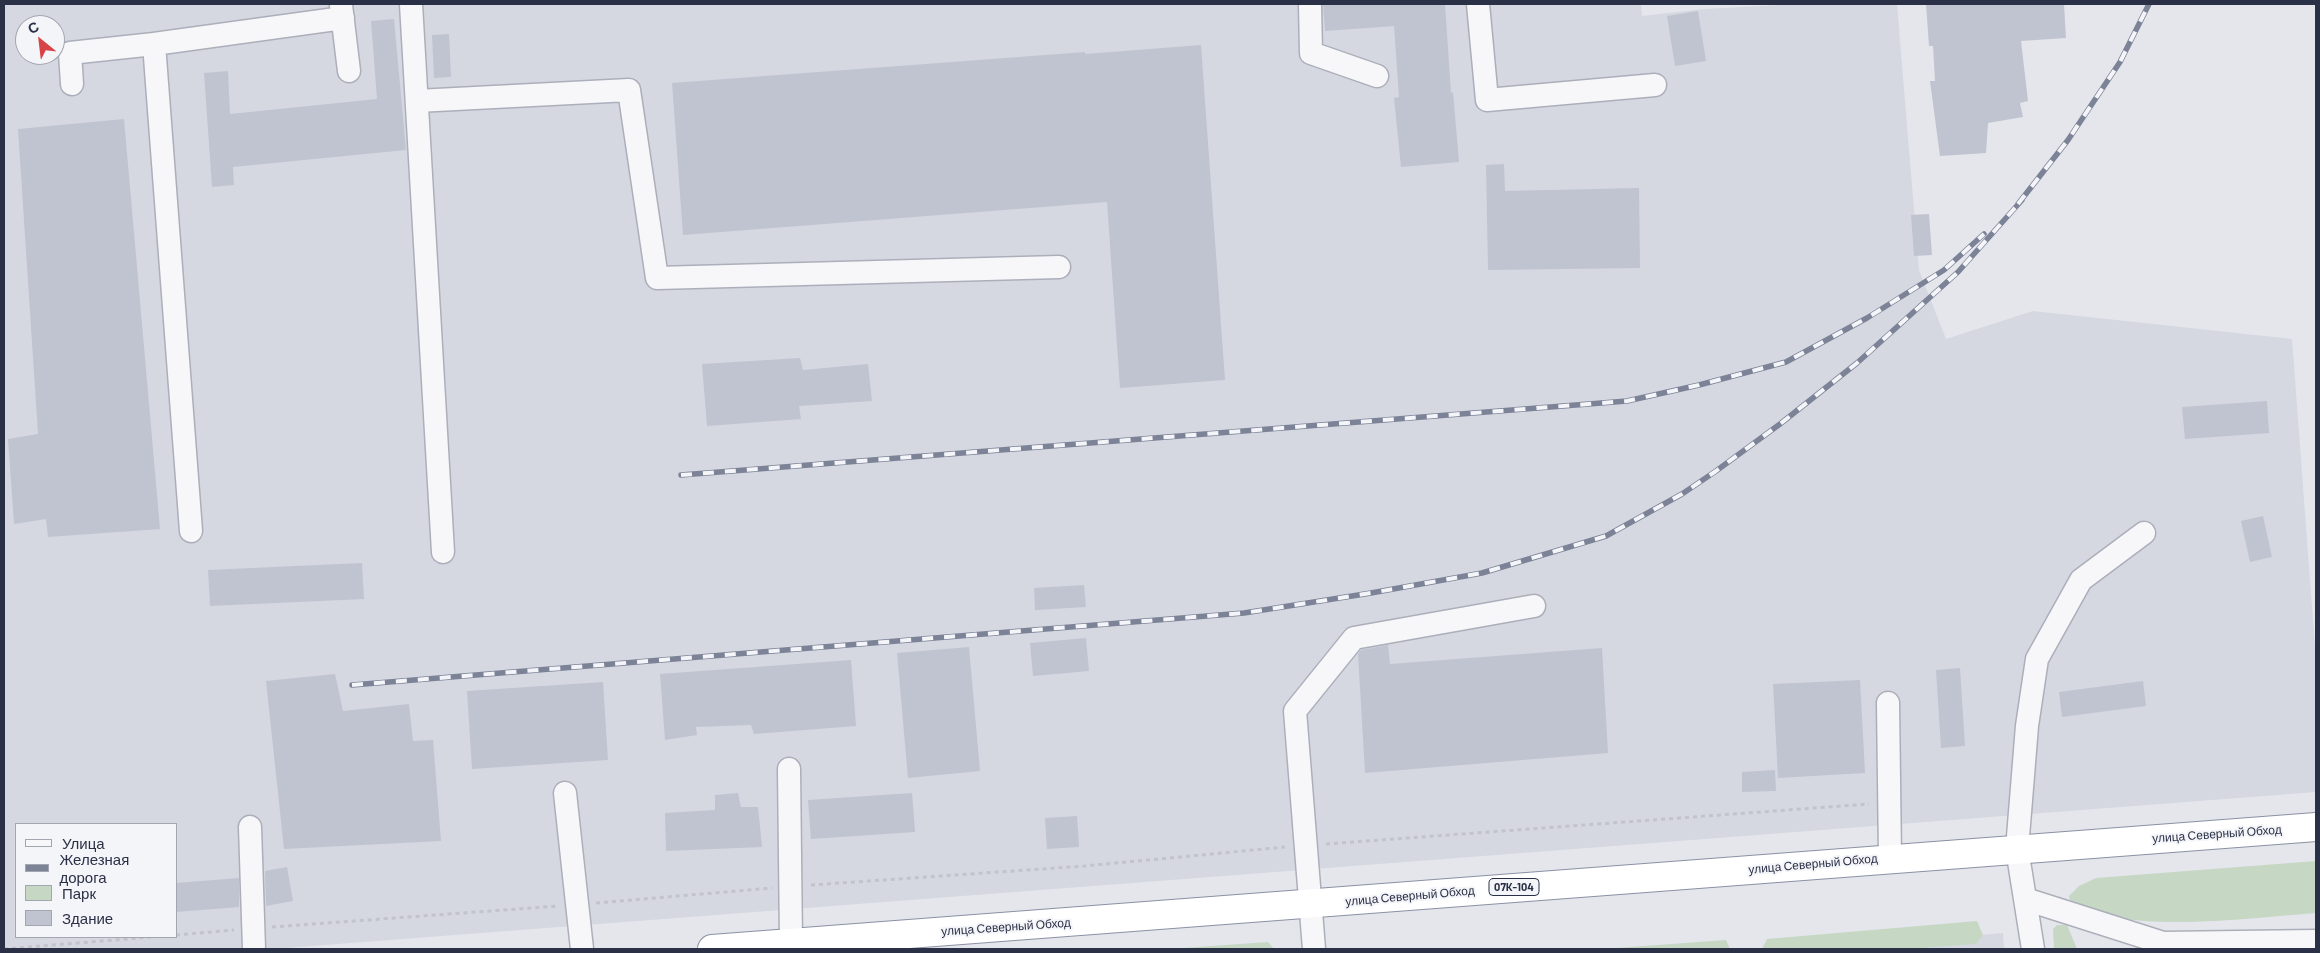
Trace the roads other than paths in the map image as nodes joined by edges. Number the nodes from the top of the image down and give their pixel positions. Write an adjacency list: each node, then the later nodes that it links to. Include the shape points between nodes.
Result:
1 (412, 4): 10 (lane)
2 (1310, 4): 7 (lane, via 1311,53)
3 (1478, 4): 9 (lane, via 1487,100)
4 (342, 11): 5 (lane); 6 (lane)
5 (154, 44): 8 (lane, via 70,53); 12 (lane)
6 (349, 71)
7 (1377, 76)
8 (72, 84)
9 (1655, 85)
10 (417, 101): 11 (lane, via 629,90 657,278); 14 (lane)
11 (1059, 267)
12 (191, 531)
13 (2144, 533): 21 (lane, via 2081,580 2037,659 2027,726)
14 (443, 552)
15 (1534, 606): 24 (lane, via 1354,638 1295,711)
16 (1888, 704): 22 (lane)
17 (790, 769): 27 (lane)
18 (565, 793): 29 (lane)
19 (250, 827): 25 (lane)
20 (2316, 827): 21 (highway, улица Северный Обход / 07К-104)
21 (2017, 849): 22 (highway, улица Северный Обход / 07К-104); 23 (lane)
22 (1890, 858): 24 (highway, улица Северный Обход / 07К-104)
23 (2025, 899): 28 (lane, via 2163,944); 32 (lane)
24 (1311, 904): 27 (highway, улица Северный Обход / 07К-104); 31 (lane)
25 (254, 939)
26 (2316, 941): 28 (lane)
27 (791, 944): 30 (highway, улица Северный Обход / 07К-104)
28 (2214, 947)
29 (582, 949)
30 (712, 949)
31 (1314, 949)
32 (2033, 949)

